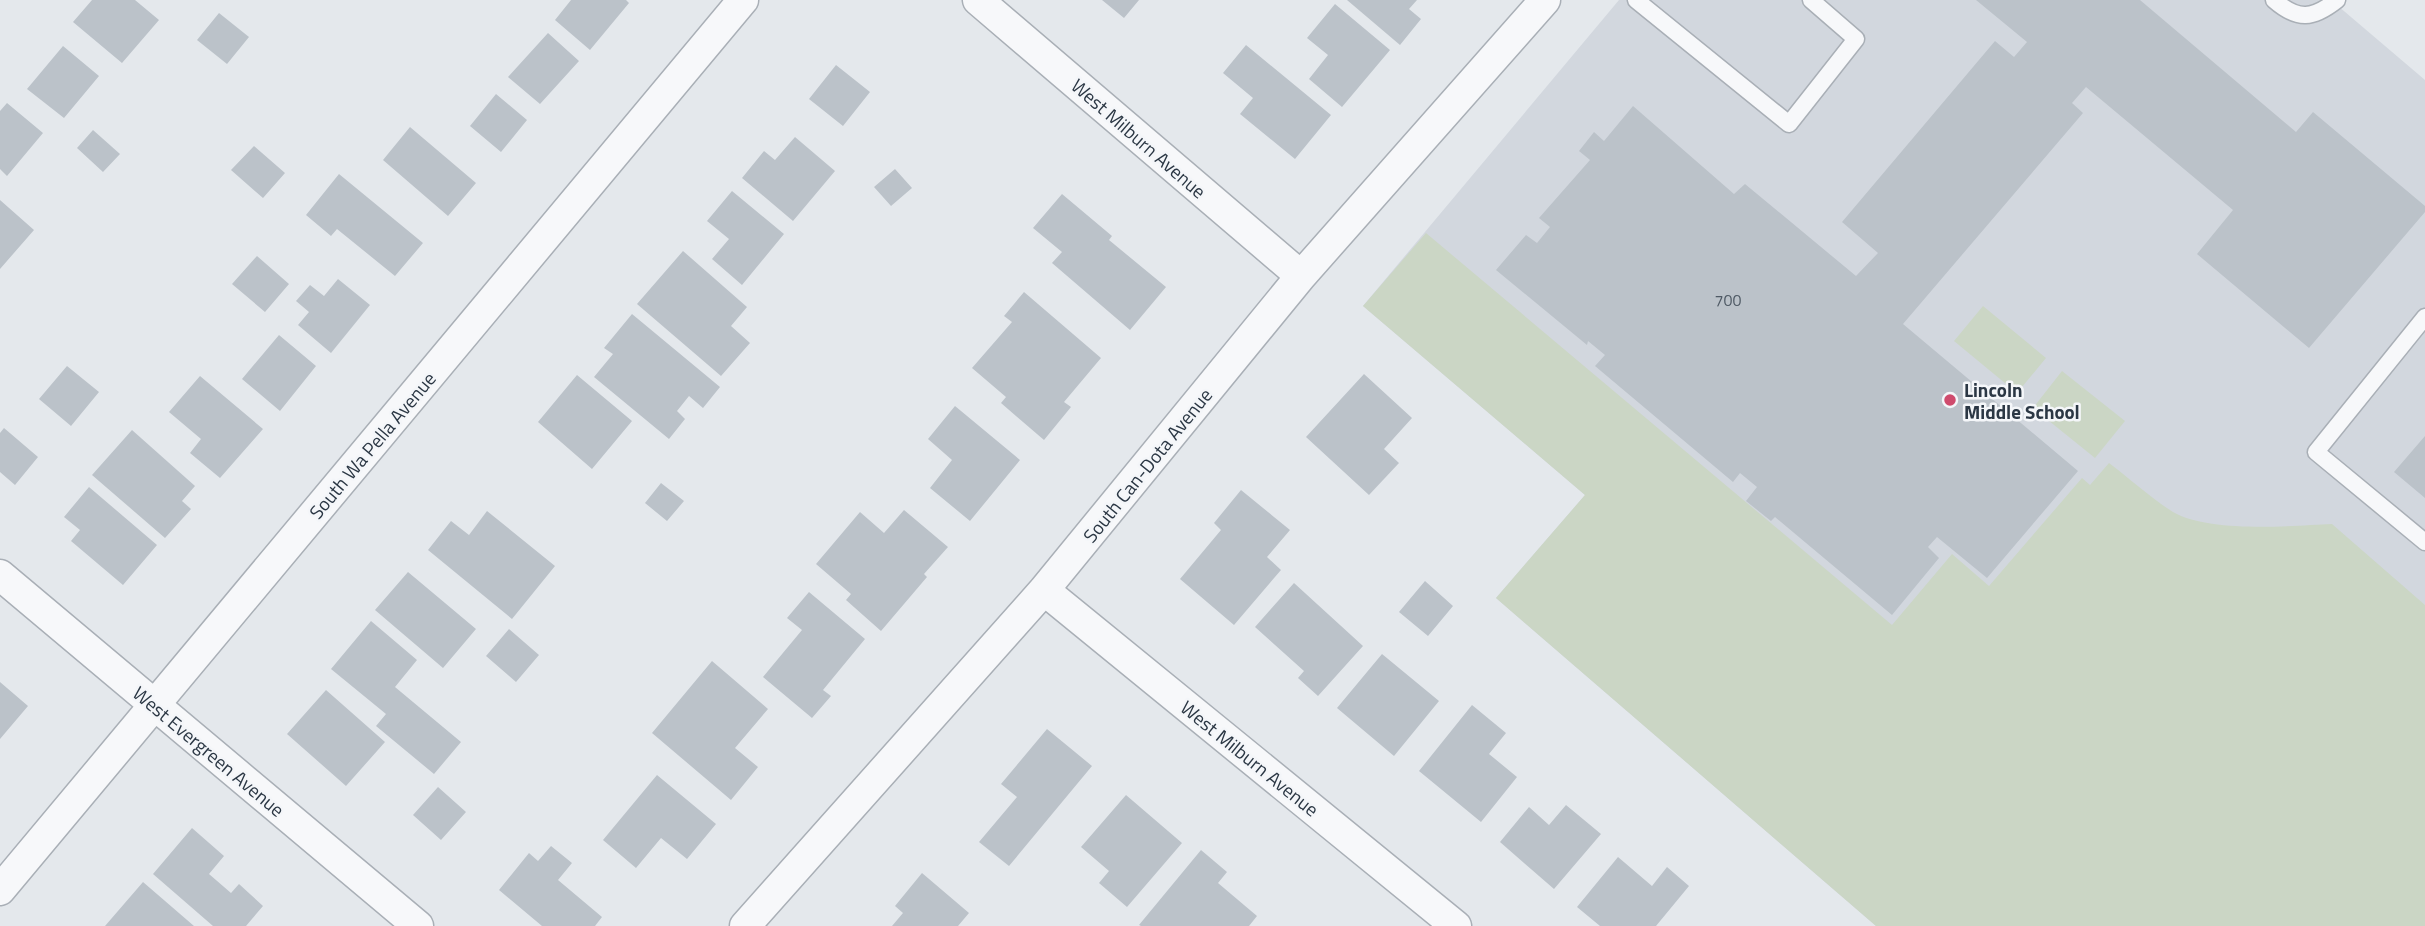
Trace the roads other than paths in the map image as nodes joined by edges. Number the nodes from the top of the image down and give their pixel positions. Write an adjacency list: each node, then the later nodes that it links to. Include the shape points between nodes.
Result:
1 (743, 0): 13 (street, South Wa Pella Avenue)
2 (978, 0): 8 (street, West Milburn Avenue)
3 (1545, 0): 8 (street, South Can-Dota Avenue)
4 (1636, 0): 5 (lane, via 1789,124 1856,39)
5 (1811, 0)
6 (2274, 0): 7 (lane, via 2298,15 2320,14)
7 (2337, 0)
8 (1301, 276): 12 (street, South Can-Dota Avenue)
9 (2425, 317): 10 (lane, via 2316,452)
10 (2425, 542)
11 (0, 575): 13 (street, West Evergreen Avenue)
12 (1044, 590): 16 (street, South Can-Dota Avenue); 17 (street, West Milburn Avenue)
13 (155, 706): 14 (street, South Wa Pella Avenue); 15 (street, West Evergreen Avenue)
14 (0, 890)
15 (418, 926)
16 (745, 926)
17 (1456, 926)

